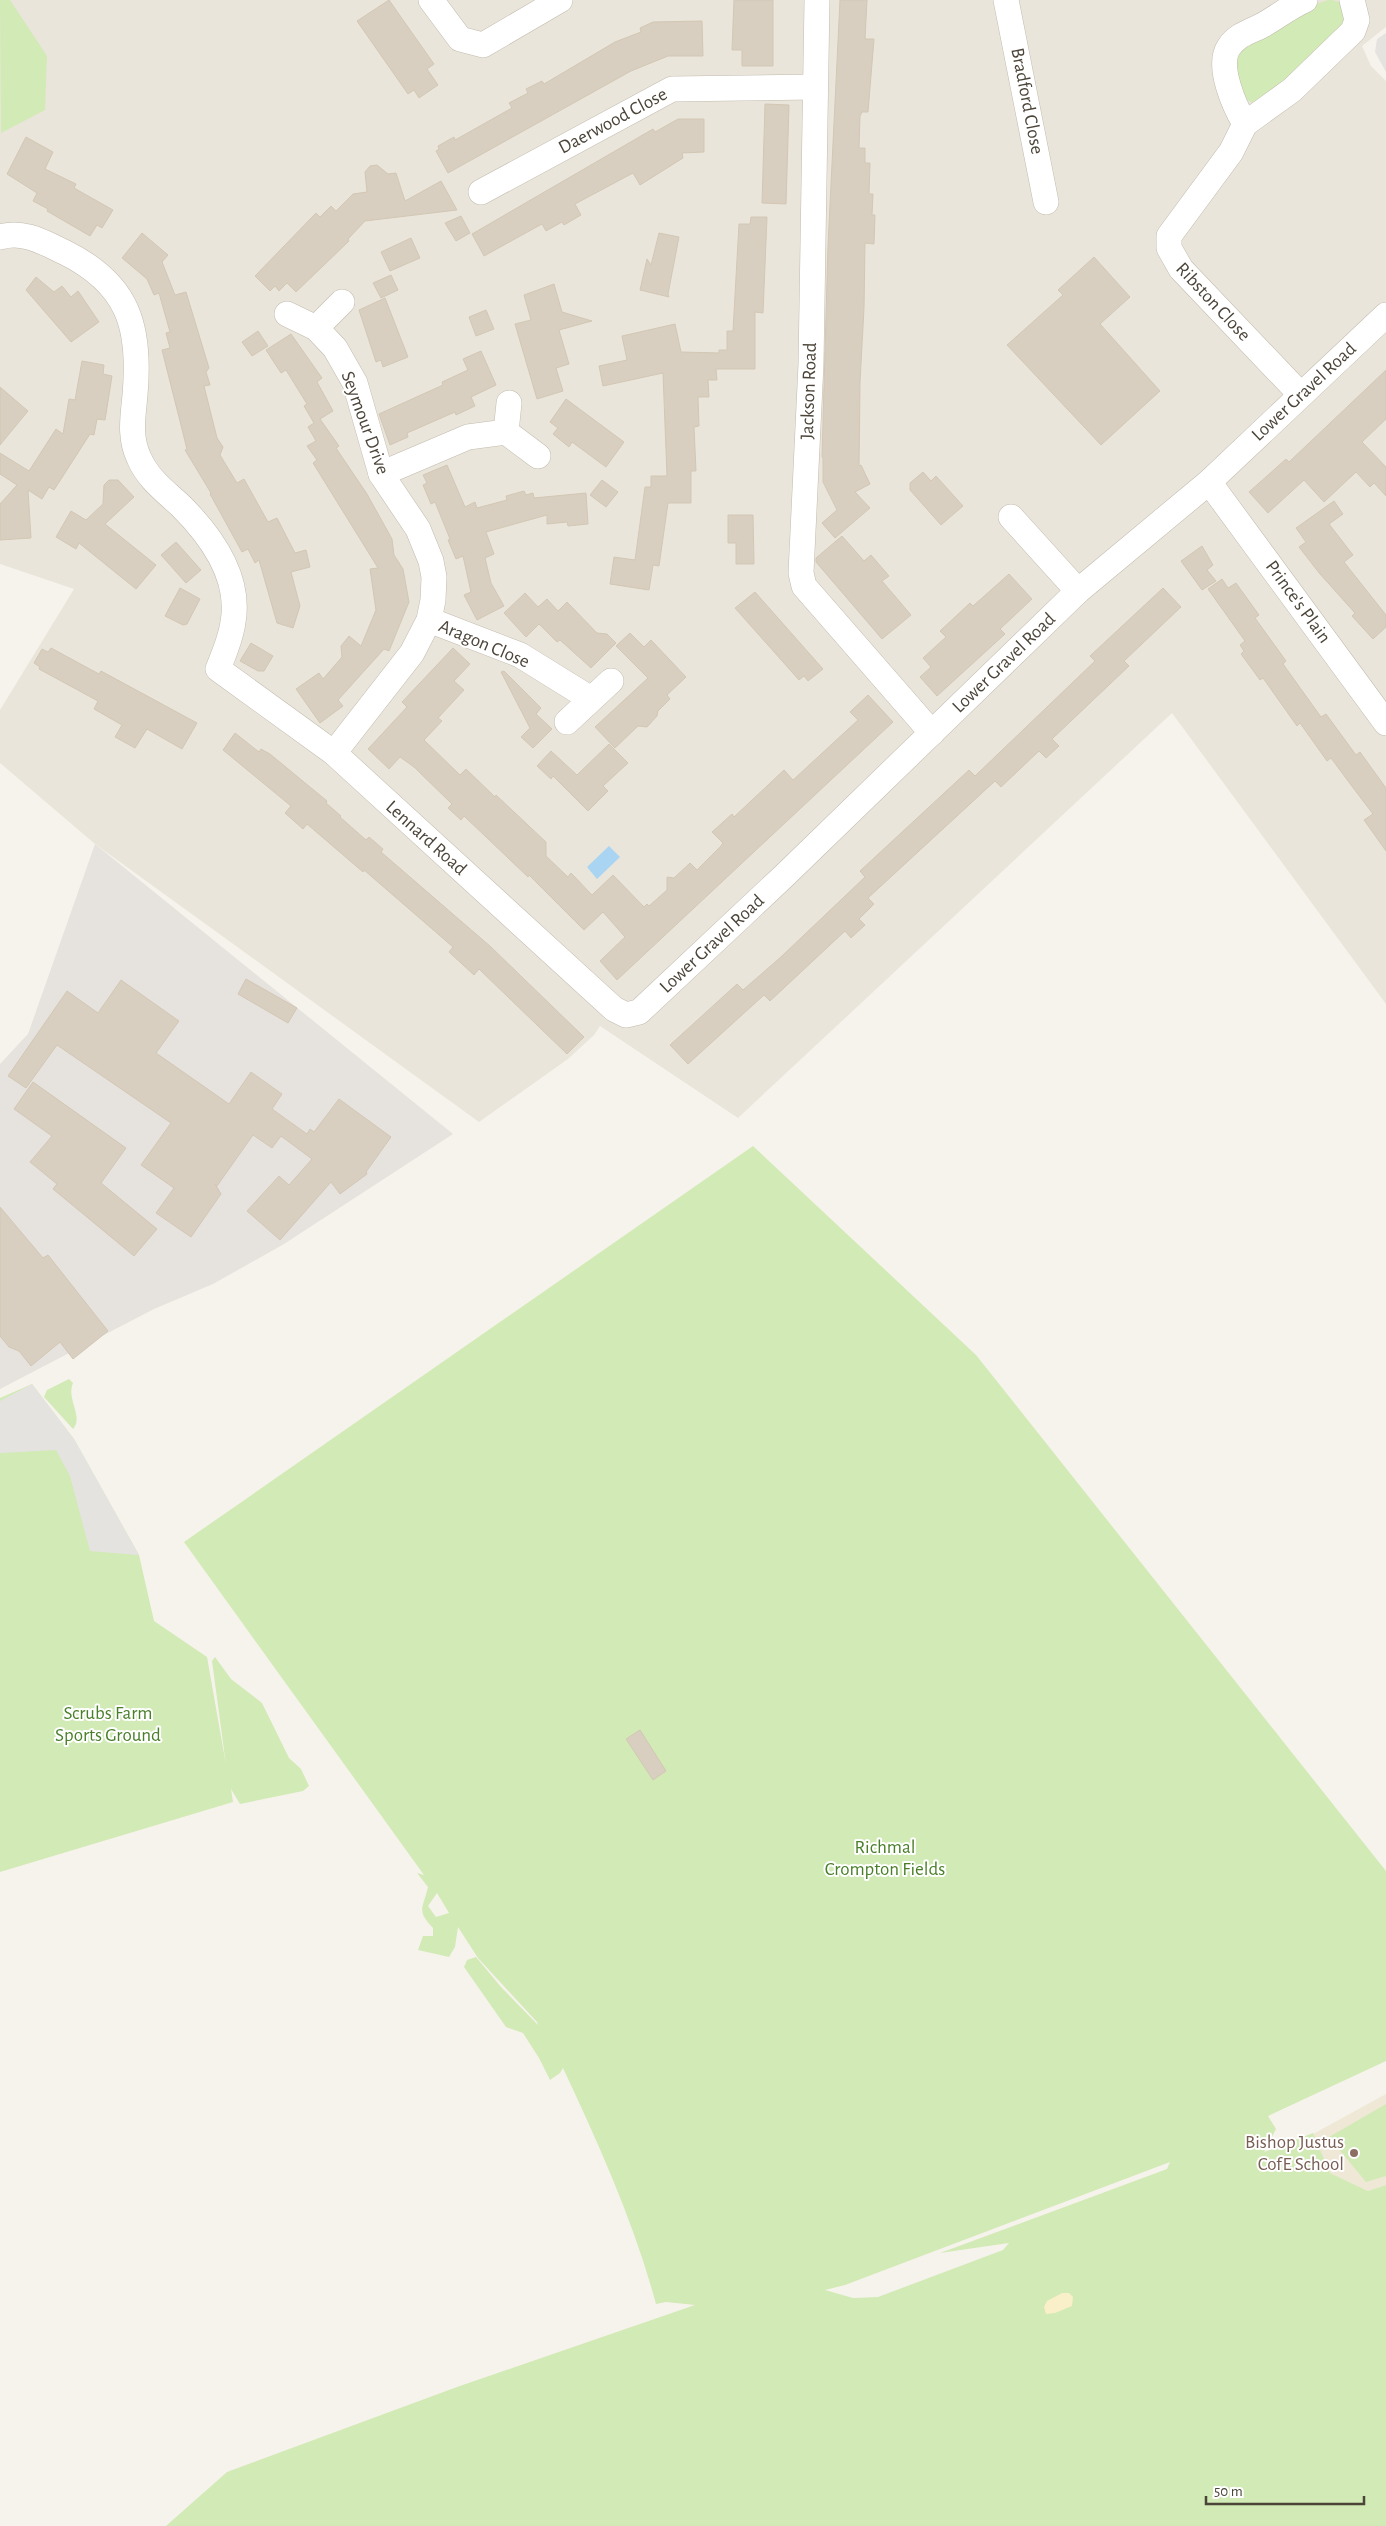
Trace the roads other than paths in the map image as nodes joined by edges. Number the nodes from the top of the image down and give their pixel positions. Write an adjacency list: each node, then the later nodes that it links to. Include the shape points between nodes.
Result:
1 (431, 0): 2 (street, via 460,38 483,45)
2 (560, 0)
3 (817, 0): 7 (street, Jackson Road)
4 (1006, 0): 10 (street, Bradford Close)
5 (1305, 0): 8 (street, via 1241,35 1228,48 1224,66 1236,109)
6 (1352, 0): 8 (street, Ribston Close, via 1357,20 1353,31 1292,90)
7 (814, 87): 9 (street, Daerwood Close, via 672,89); 29 (street, Jackson Road, via 811,364 800,573 804,586)
8 (1245, 124): 16 (street, Ribston Close, via 1231,152 1169,236 1169,248 1181,269)
9 (481, 192)
10 (1046, 202)
11 (0, 237): 30 (street, Lennard Road, via 21,233 71,255 94,269 110,285 130,317 137,354 132,421 138,458 156,485 209,536 229,576 234,595 233,624 218,669)
12 (342, 302): 15 (street)
13 (287, 314): 15 (street, Seymour Drive)
14 (1386, 315): 16 (street, Lower Gravel Road)
15 (316, 328): 20 (street, Seymour Drive, via 335,348 355,383)
16 (1301, 395): 21 (street, Lower Gravel Road)
17 (509, 403): 18 (street)
18 (506, 432): 19 (street); 20 (street, via 468,437)
19 (538, 456)
20 (381, 474): 24 (street, Seymour Drive, via 418,529 431,561 433,593)
21 (1209, 482): 23 (street, Lower Gravel Road); 28 (street, Prince's Plain)
22 (1011, 517): 23 (street)
23 (1078, 591): 29 (street, Lower Gravel Road)
24 (429, 620): 26 (street, Aragon Close, via 520,655); 30 (street, Seymour Drive, via 412,653)
25 (611, 680): 26 (street)
26 (591, 699): 27 (street)
27 (567, 722)
28 (1386, 723)
29 (932, 733): 31 (street, Lower Gravel Road, via 640,1012)
30 (334, 753): 31 (street, Lennard Road, via 614,1009)
31 (626, 1014)

